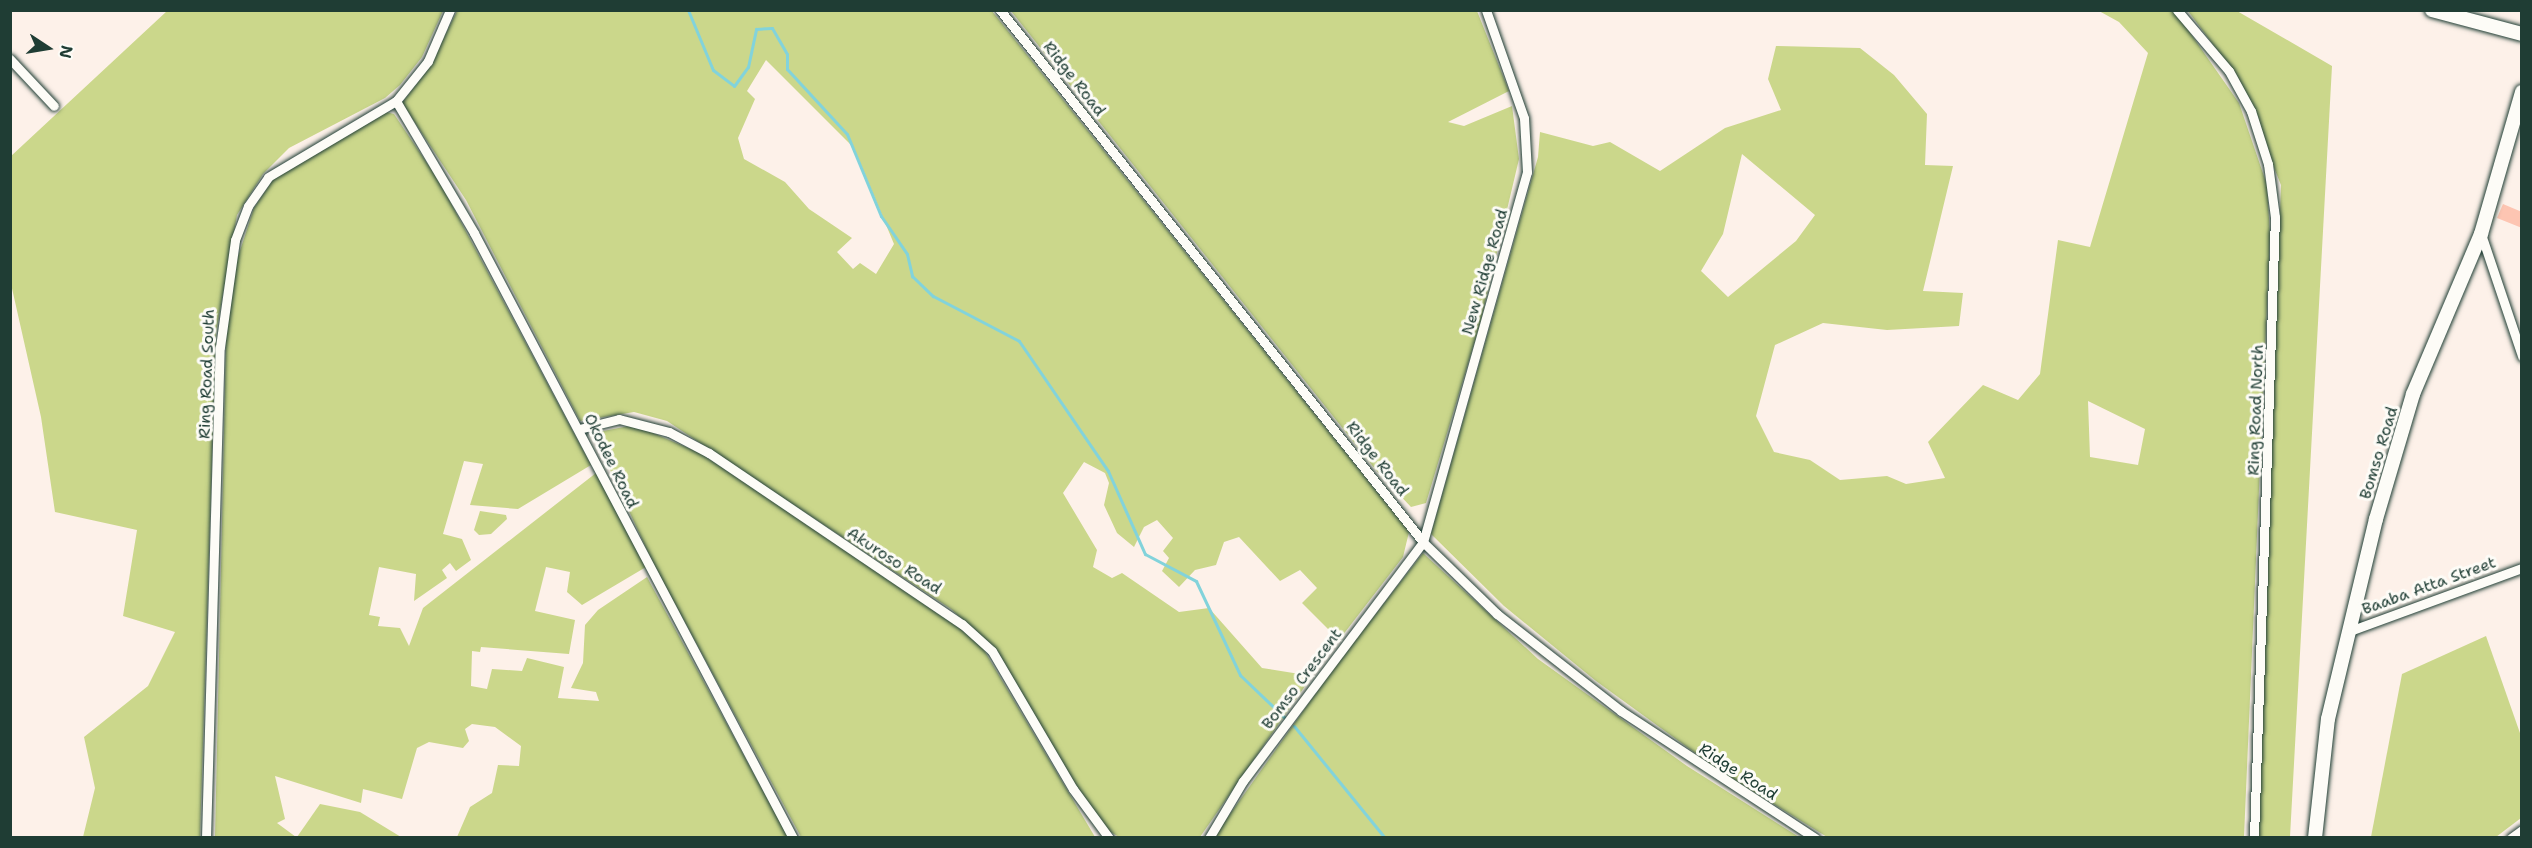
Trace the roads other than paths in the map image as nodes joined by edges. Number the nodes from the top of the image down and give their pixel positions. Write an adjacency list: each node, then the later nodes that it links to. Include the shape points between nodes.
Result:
1 (450, 10): 9 (street, Ring Road South, via 428,61)
2 (1000, 10): 14 (street, Ridge Road)
3 (1486, 10): 14 (street, New Ridge Road, via 1524,118 1527,172)
4 (2177, 10): 23 (street, Ring Road North, via 2229,71 2251,111 2268,164 2275,217)
5 (2432, 10): 6 (street)
6 (2522, 34)
7 (10, 59): 10 (street)
8 (2522, 92): 11 (street, Bomso Road)
9 (396, 101): 13 (street, Okodee Road); 18 (street, Ring Road South, via 268,177 235,240 220,347)
10 (54, 106)
11 (2481, 234): 12 (street); 16 (street, Bomso Road, via 2413,394)
12 (2522, 356)
13 (579, 429): 19 (street, Okodee Road); 20 (street, Akuroso Road, via 619,419 669,432 709,453 962,624 996,656 1073,789)
14 (1423, 542): 21 (street, Bomso Crescent, via 1243,781); 22 (street, Ridge Road, via 1497,614 1621,711)
15 (2522, 568): 16 (street, Baaba Atta Street)
16 (2347, 632): 24 (street, Bomso Road, via 2328,719)
17 (2522, 830): 25 (street)
18 (206, 837)
19 (793, 837)
20 (1109, 837)
21 (1209, 837)
22 (1815, 837)
23 (2254, 837)
24 (2315, 837)
25 (2511, 837)

